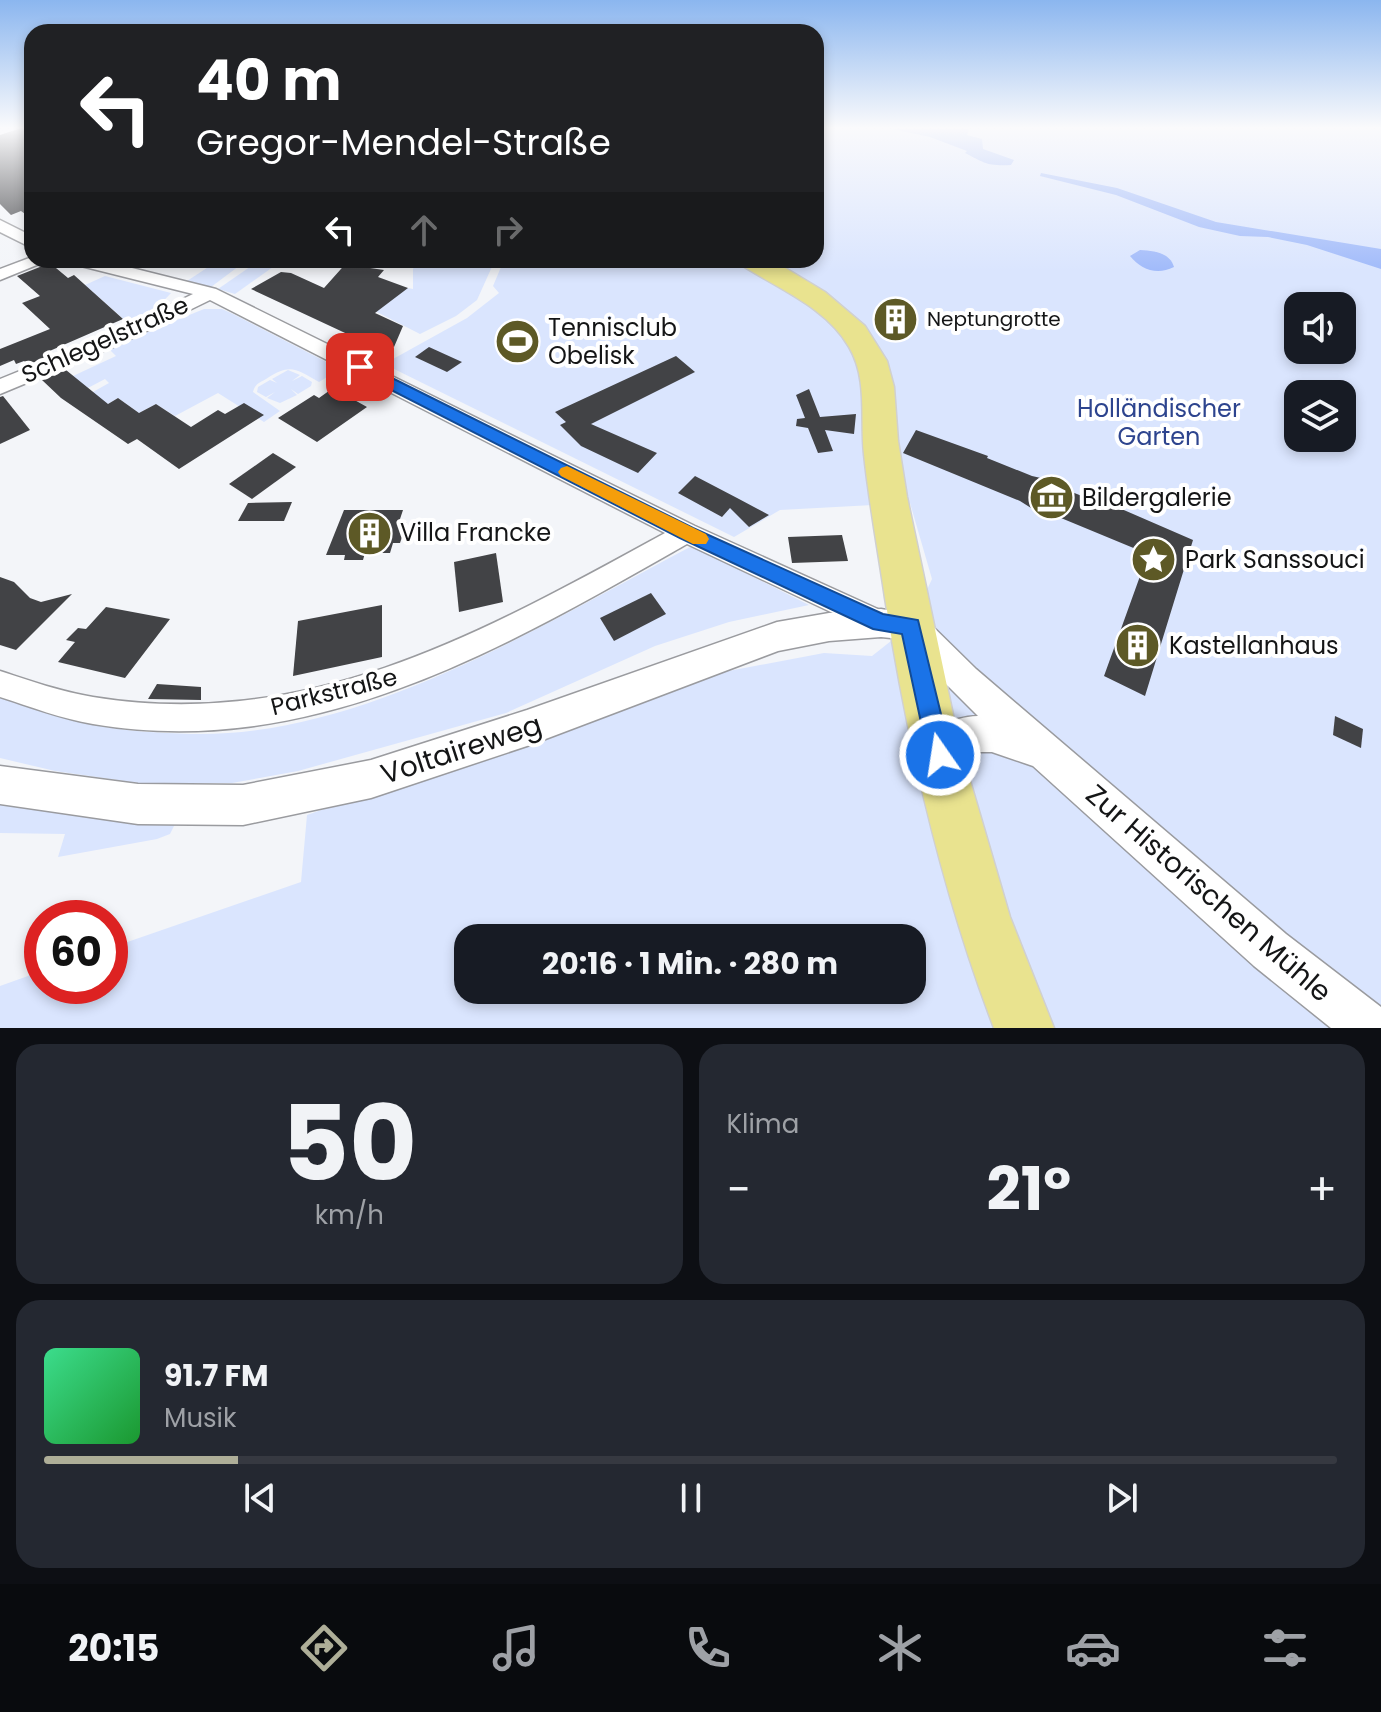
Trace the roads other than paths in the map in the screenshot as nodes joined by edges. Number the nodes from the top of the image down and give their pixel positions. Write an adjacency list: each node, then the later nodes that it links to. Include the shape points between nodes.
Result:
1 (0, 225): 2 (street)
2 (24, 238)
3 (24, 266): 6 (street)
4 (111, 268): 7 (street)
5 (766, 268): 10 (main road, via 832,309 872,361 880,396)
6 (0, 275)
7 (210, 293): 8 (street, Schlegelstraße); 9 (street)
8 (0, 387)
9 (686, 533): 10 (street); 11 (street, Parkstraße, via 499,635 378,685 285,707 196,716 139,715 94,711)
10 (896, 624): 12 (main road); 13 (street, Zur Historischen Mühle); 14 (street, Voltaireweg, via 829,627 777,637 385,775 243,805 138,804)
11 (0, 684)
12 (940, 755): 13 (street, Zur Historischen Mühle, via 953,740 985,735 1008,737); 15 (main road, via 995,960)
13 (1050, 756): 16 (street, Zur Historischen Mühle, via 1270,950)
14 (0, 785)
15 (1024, 1028)
16 (1369, 1028)

